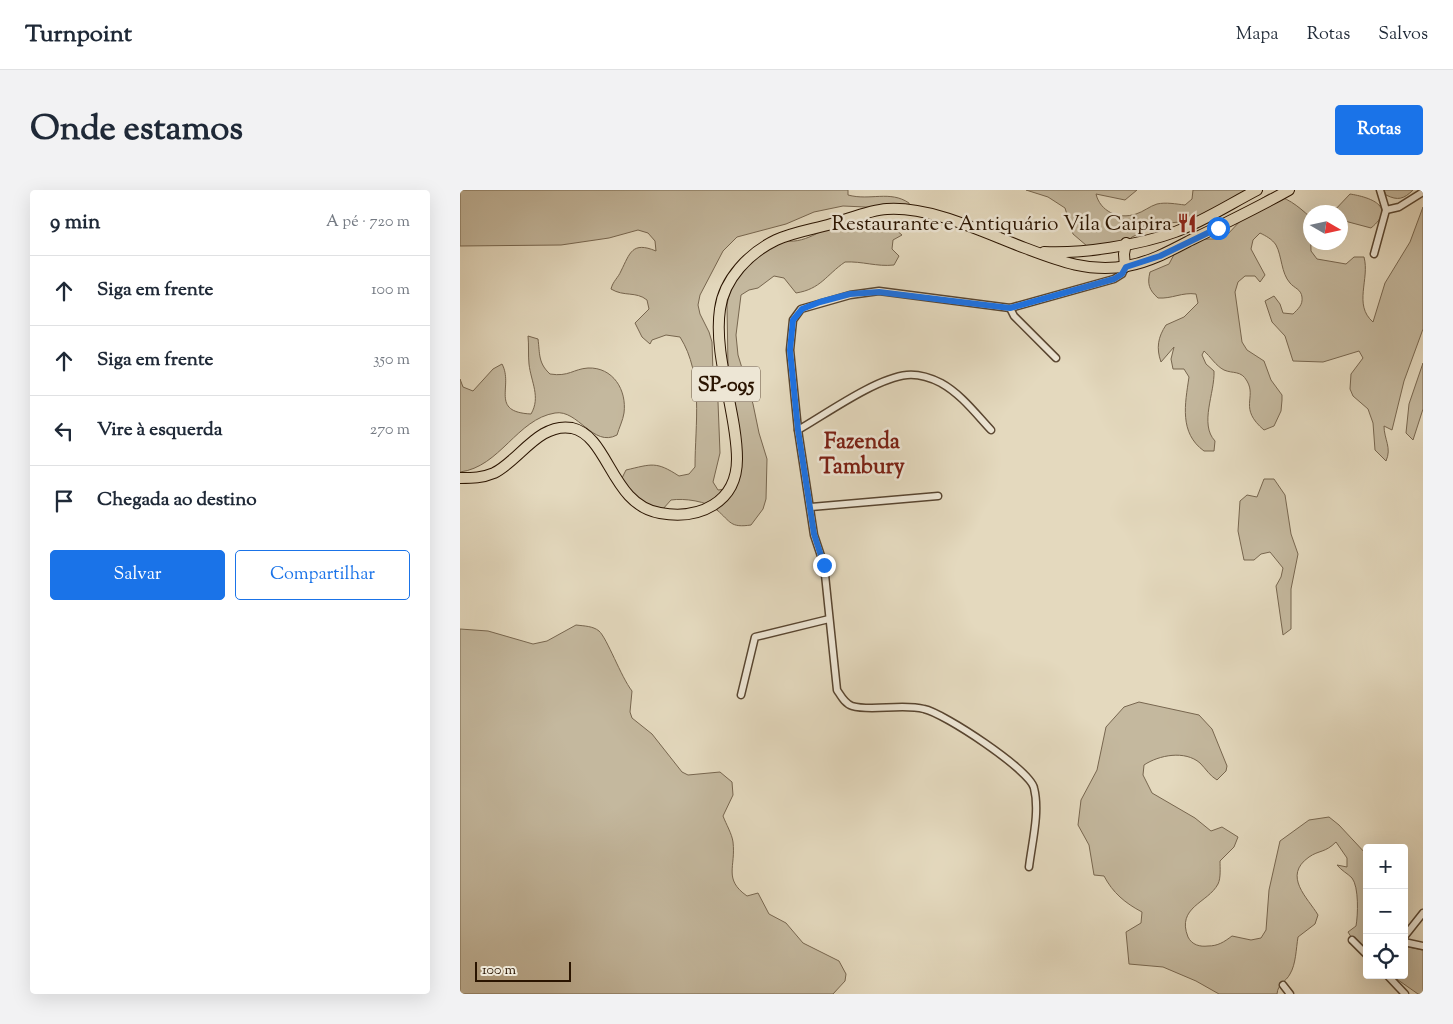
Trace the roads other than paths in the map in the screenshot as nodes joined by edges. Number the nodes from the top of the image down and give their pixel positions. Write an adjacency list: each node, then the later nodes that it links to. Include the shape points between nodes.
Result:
1 (1257, 190): 6 (main road, SP-095, via 1176,232)
2 (1289, 190): 9 (main road, SP-095, via 1160,256)
3 (1380, 190): 5 (street)
4 (1423, 192): 5 (street, via 1399,207)
5 (1386, 210): 8 (street)
6 (1126, 244): 7 (main road, SP-095, via 1086,251); 9 (main road, via 1123,259)
7 (1036, 252): 9 (main road, SP-095, via 1062,263); 14 (main road, SP-095, via 942,218 885,208 777,240 753,254 727,283 720,310 719,335 737,460 732,484 719,501 702,512 678,516 639,506 624,490 593,441 572,428 551,430 496,472 479,478)
8 (1374, 254)
9 (1126, 267): 10 (street, via 1114,279)
10 (1010, 308): 11 (street); 12 (street, via 879,292 850,294 802,309 793,320 790,350)
11 (1056, 358)
12 (798, 430): 13 (street, via 889,379 908,375 926,377 948,388); 16 (street)
13 (991, 430)
14 (460, 478)
15 (938, 496): 16 (street)
16 (811, 507): 17 (street, via 814,534 824,565)
17 (829, 619): 18 (street, via 755,637); 19 (street, via 837,690 843,700 852,706 926,709 951,720 1023,772 1034,785 1036,806)
18 (741, 695)
19 (1029, 867)
20 (1423, 913): 21 (street)
21 (1406, 934)
22 (1352, 940): 25 (street)
23 (1408, 943): 24 (street)
24 (1423, 946)
25 (1363, 950)
26 (1391, 979): 29 (street)
27 (1283, 985): 28 (street)
28 (1290, 994)
29 (1405, 994)

